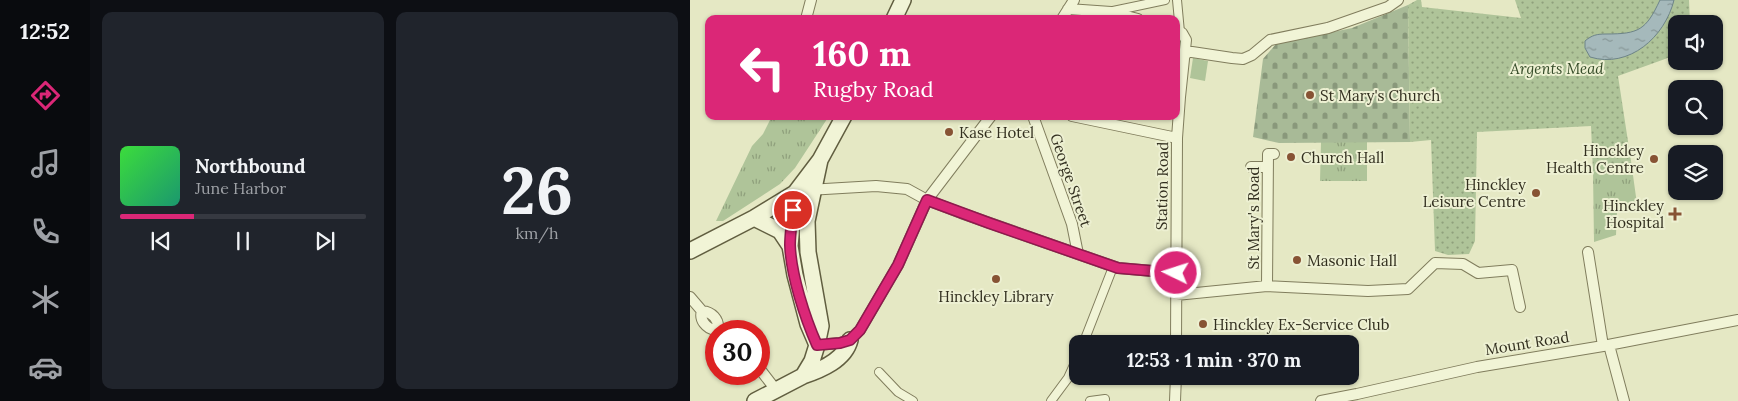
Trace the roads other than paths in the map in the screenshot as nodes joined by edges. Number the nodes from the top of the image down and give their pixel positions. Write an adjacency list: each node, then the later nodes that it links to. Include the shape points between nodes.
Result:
1 (811, 0): 8 (street)
2 (903, 0): 9 (main road)
3 (1165, 0): 7 (street)
4 (1177, 0): 12 (street)
5 (1398, 0): 14 (street, via 1388,7 1328,28 1270,40 1243,59 1192,52)
6 (1071, 4): 7 (street); 10 (street)
7 (1111, 12): 11 (street)
8 (807, 15)
9 (896, 15)
10 (1064, 15)
11 (1123, 15)
12 (1177, 15)
13 (1180, 33): 14 (street, Station Road, via 1186,40)
14 (1186, 55): 15 (street, Station Road)
15 (1180, 97)
16 (842, 120): 23 (main road)
17 (988, 120): 28 (street)
18 (1034, 120): 33 (street, George Street, via 1072,224)
19 (1091, 120): 21 (street)
20 (1178, 120): 21 (street, Station Road)
21 (1177, 138): 35 (street, Station Road)
22 (1274, 154): 25 (street, St Mary's Road, via 1268,154)
23 (820, 160): 26 (main road); 27 (main road)
24 (1251, 166): 25 (street)
25 (1268, 167): 36 (street, St Mary's Road)
26 (813, 189): 27 (street); 28 (street, via 891,187 906,189); 45 (main road, via 807,221 808,252 821,326)
27 (795, 193): 29 (main road); 30 (main road)
28 (927, 200): 33 (street); 44 (street, via 898,265 860,330)
29 (754, 218): 30 (main road, via 780,231); 31 (main road)
30 (790, 246): 45 (main road, via 807,321)
31 (690, 250)
32 (1588, 252): 46 (street)
33 (1078, 254): 34 (street)
34 (1113, 267): 35 (street); 42 (street)
35 (1176, 273): 37 (street, Station Road)
36 (1267, 286): 37 (street, St Mary's Road); 39 (street, via 1368,291 1408,288 1435,263 1463,264 1478,273 1512,270)
37 (1176, 296): 43 (street, Station Road)
38 (690, 297): 40 (street)
39 (1520, 307)
40 (702, 311)
41 (1738, 320): 46 (street, Mount Road)
42 (1087, 335)
43 (1176, 335)
44 (850, 340): 45 (street); 48 (main road, via 844,353 828,365)
45 (817, 345): 48 (main road)
46 (1606, 345): 59 (street, Mount Road, via 1477,367); 60 (street)
47 (879, 372): 55 (street, via 898,392)
48 (803, 376): 52 (main road)
49 (1069, 376): 56 (street)
50 (770, 382): 52 (street)
51 (1176, 385): 58 (street)
52 (776, 390): 54 (main road)
53 (1105, 399): 57 (street)
54 (755, 401)
55 (913, 401)
56 (1051, 401)
57 (1090, 401)
58 (1175, 401)
59 (1321, 401)
60 (1624, 401)

